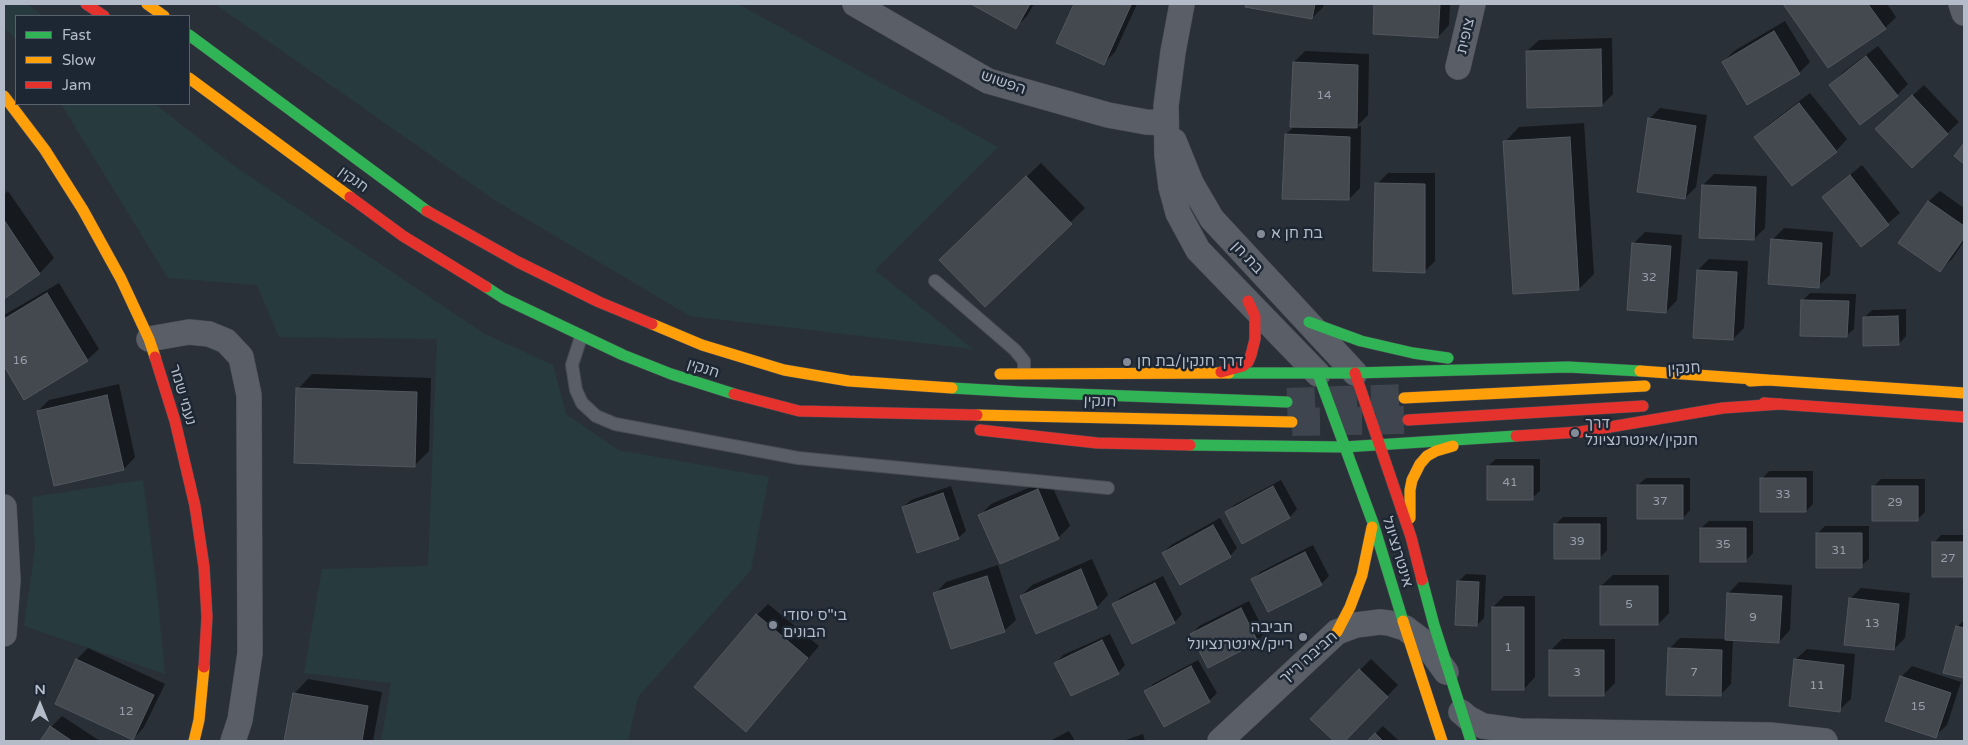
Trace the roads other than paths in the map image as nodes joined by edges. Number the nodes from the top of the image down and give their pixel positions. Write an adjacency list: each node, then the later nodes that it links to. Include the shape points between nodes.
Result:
1 (86, 4): 8 (main road)
2 (147, 4): 9 (main road)
3 (855, 4): 15 (street, הפשוש, via 988,81)
4 (1182, 4): 12 (street, בת חן)
5 (1473, 4): 11 (street, צופית)
6 (1961, 4): 7 (street)
7 (1964, 13)
8 (102, 15)
9 (163, 15)
10 (190, 36): 30 (main road, חנקין, via 433,215 518,262 599,302 702,345 784,370)
11 (1458, 67)
12 (1169, 76): 15 (street, via 1163,88 1144,104); 16 (street, בת חן)
13 (190, 79): 20 (main road, חנקין, via 403,236 503,298)
14 (4, 96): 21 (main road, נעמי שמר, via 83,210)
15 (1108, 114): 16 (street, הפשוש)
16 (1166, 123): 18 (street, בת חן, via 1166,156 1178,213 1198,250); 19 (street, בת חן, via 1191,183 1212,219)
17 (935, 281): 23 (lane, via 1015,350 1024,361)
18 (1248, 301): 25 (main road, via 1255,316 1251,355 1243,366); 26 (street, בת חן)
19 (1309, 322): 22 (main road, via 1361,341 1413,353); 24 (street, בת חן)
20 (581, 337): 37 (main road, חנקין, via 671,374); 49 (lane, via 572,365 576,390 582,403 596,416 615,424 798,458)
21 (149, 339): 60 (main road, נעמי שמר, via 175,421 195,506 204,567 207,617 204,676); 61 (street, via 189,332 209,334 226,341 241,357 247,385 250,653 240,720)
22 (1526, 367): 24 (main road); 29 (main road, via 1687,372)
23 (1024, 373): 25 (main road); 27 (main road)
24 (1356, 373): 26 (main road); 44 (main road, אינטרנציונל)
25 (1213, 374): 26 (main road)
26 (1318, 374): 46 (main road, אינטרנציונל)
27 (985, 375)
28 (946, 376): 30 (main road)
29 (1768, 380): 31 (main road, חנקין); 32 (main road, חנקין)
30 (849, 381): 33 (main road, חנקין, via 1021,392)
31 (1964, 393)
32 (1404, 398)
33 (1287, 402)
34 (1674, 404): 35 (main road, via 1723,401)
35 (1781, 404): 38 (main road); 43 (main road, via 1724,408 1580,432)
36 (1654, 406): 39 (main road)
37 (799, 411): 40 (main road, חנקין); 41 (main road)
38 (1964, 417)
39 (1408, 420)
40 (1292, 422)
41 (938, 426)
42 (968, 429): 45 (main road, via 1097,443)
43 (1475, 440): 44 (main road); 53 (main road, via 1436,451 1420,464 1410,490)
44 (1380, 446): 46 (main road); 53 (main road, אינטרנציונל)
45 (1264, 447): 46 (main road); 47 (main road)
46 (1344, 447): 50 (main road, אינטרנציונל)
47 (1310, 459)
48 (1345, 476): 50 (main road)
49 (1108, 488)
50 (1361, 490): 52 (main road, אינטרנציונל)
51 (4, 507): 56 (street, via 8,580)
52 (1373, 523): 54 (main road, אינטרנציונל); 55 (main road, via 1362,575)
53 (1411, 537): 57 (main road, אינטרנציונל)
54 (1405, 628): 55 (street, חביבה רייך, via 1389,623 1368,623); 57 (street, חביבה רייך, via 1425,643); 63 (main road, אינטרנציונל)
55 (1336, 632): 62 (street, חביבה רייך)
56 (4, 634)
57 (1452, 683): 58 (main road, אינטרנציונל)
58 (1461, 712): 59 (street, via 1483,726); 64 (main road, אינטרנציונל)
59 (1512, 736): 65 (street, via 1770,735)
60 (194, 741)
61 (233, 741)
62 (1220, 741)
63 (1442, 741)
64 (1471, 741)
65 (1825, 741)

